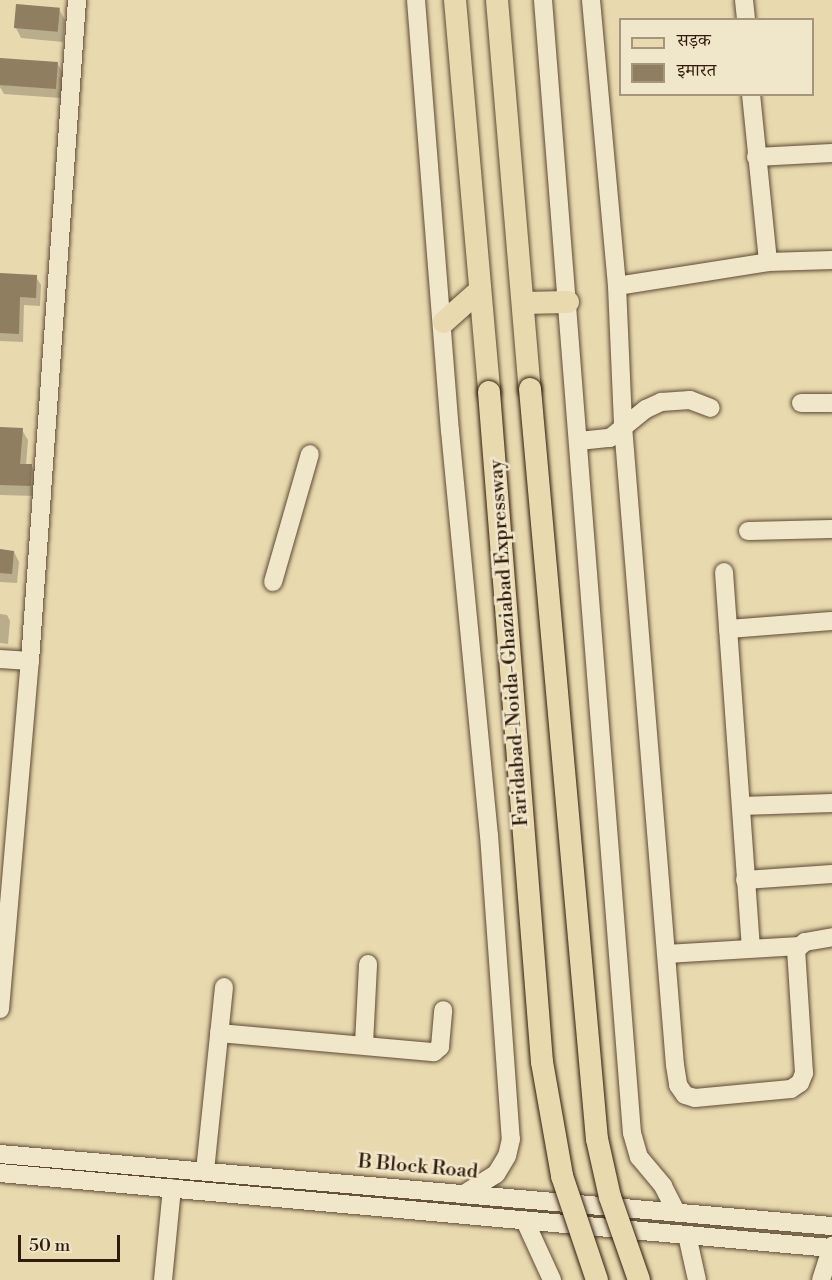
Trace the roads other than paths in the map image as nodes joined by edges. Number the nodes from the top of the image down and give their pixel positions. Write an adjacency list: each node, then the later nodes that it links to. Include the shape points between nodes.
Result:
1 (76, 0): 32 (street)
2 (416, 0): 18 (street)
3 (455, 0): 15 (main road, Faridabad-Noida-Ghaziabad Expressway)
4 (497, 0): 17 (main road, Faridabad-Noida-Ghaziabad Expressway)
5 (543, 0): 16 (street)
6 (591, 0): 14 (street)
7 (744, 0): 8 (street)
8 (746, 18)
9 (751, 96): 11 (street)
10 (832, 153): 11 (street)
11 (756, 157): 13 (street)
12 (832, 260): 13 (street)
13 (768, 262): 14 (street)
14 (617, 286): 22 (street)
15 (480, 290): 18 (main road); 59 (main road, Faridabad-Noida-Ghaziabad Expressway, bridge, via 542,1062 562,1176)
16 (568, 302): 17 (main road); 23 (street)
17 (523, 303): 60 (main road, Faridabad-Noida-Ghaziabad Expressway, bridge, via 597,1139 610,1197)
18 (444, 322): 51 (street, via 511,1139 507,1156 496,1174)
19 (801, 403): 20 (street)
20 (832, 403)
21 (711, 408): 22 (street, via 690,400 661,402)
22 (623, 426): 23 (street, via 610,438); 40 (street)
23 (579, 441): 52 (street, via 632,1133 639,1157 663,1185)
24 (310, 454): 28 (street)
25 (832, 530): 26 (street)
26 (748, 531)
27 (724, 572): 30 (street)
28 (273, 582)
29 (832, 621): 30 (street)
30 (728, 628): 34 (street)
31 (0, 659): 32 (street)
32 (30, 661): 43 (street)
33 (832, 803): 34 (street)
34 (741, 806): 36 (street)
35 (832, 874): 36 (street)
36 (745, 880): 39 (street)
37 (832, 937): 38 (street)
38 (799, 946): 39 (street); 40 (street, via 795,958 804,1072 800,1083 791,1089 695,1098 685,1095 678,1085)
39 (751, 947): 40 (street)
40 (667, 954)
41 (368, 964): 46 (street)
42 (224, 987): 45 (street)
43 (0, 1009)
44 (443, 1010): 46 (street, via 437,1051)
45 (219, 1033): 46 (street); 48 (street)
46 (364, 1044)
47 (0, 1154): 48 (street, B Block Road)
48 (205, 1172): 51 (street, B Block Road)
49 (0, 1173): 50 (street)
50 (172, 1188): 53 (street); 57 (street)
51 (464, 1194): 52 (street, B Block Road)
52 (676, 1212): 54 (street, B Block Road)
53 (525, 1221): 55 (street); 58 (street)
54 (832, 1226)
55 (687, 1235): 56 (street); 61 (street)
56 (832, 1247): 62 (street)
57 (163, 1280)
58 (552, 1280)
59 (597, 1280)
60 (639, 1280)
61 (697, 1280)
62 (821, 1280)

